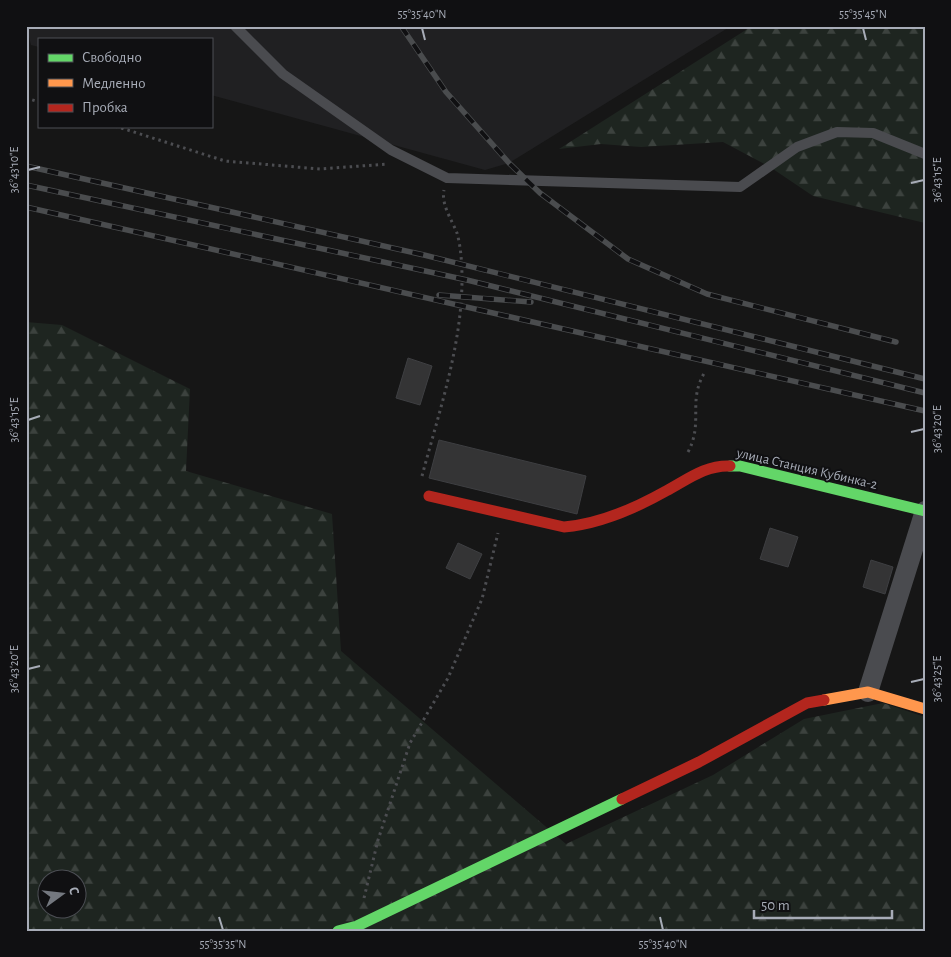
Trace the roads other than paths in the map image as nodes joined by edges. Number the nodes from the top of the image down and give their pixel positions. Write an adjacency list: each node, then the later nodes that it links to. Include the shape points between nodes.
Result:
1 (235, 26): 2 (lane, via 283,74 391,150 447,178 740,187 797,147 837,132 873,133)
2 (925, 154)
3 (429, 496): 4 (street, улица Станция Кубинка-2, via 578,527 719,466 740,466)
4 (925, 511): 5 (street)
5 (868, 692): 6 (street); 7 (street, via 807,703 699,762 357,926)
6 (925, 710)
7 (338, 931)

